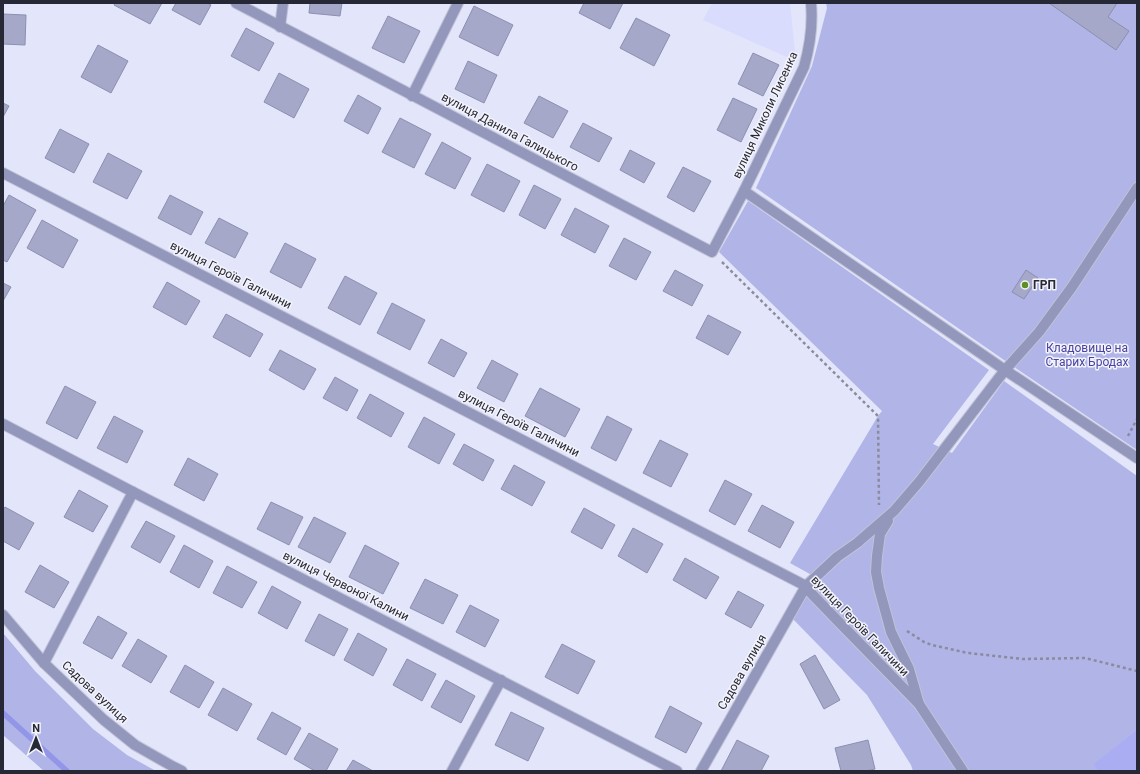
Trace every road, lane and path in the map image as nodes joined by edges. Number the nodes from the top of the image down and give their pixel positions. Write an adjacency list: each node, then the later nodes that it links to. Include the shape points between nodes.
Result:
1 (236, 3): 5 (street, вулиця Данила Галицького)
2 (284, 3): 5 (street)
3 (458, 3): 6 (street)
4 (811, 3): 9 (street, вулиця Миколи Лисенка, via 812,30 804,67)
5 (280, 27): 6 (street, вулиця Данила Галицького)
6 (412, 96): 10 (street, вулиця Данила Галицького)
7 (3, 172): 19 (street, вулиця Героїв Галичини)
8 (1137, 188): 11 (street, via 1040,332)
9 (744, 191): 10 (street); 11 (street)
10 (712, 252): 18 (path, via 878,416)
11 (1005, 370): 15 (street); 17 (street)
12 (1137, 419): 14 (path)
13 (3, 424): 16 (street, вулиця Червоної Калини)
14 (1125, 442)
15 (1137, 458)
16 (133, 492): 22 (street); 24 (street, вулиця Червоної Калини)
17 (894, 511): 18 (street, Садова вулиця); 25 (street, via 880,534 876,572 891,632 909,670)
18 (879, 525): 19 (street, Садова вулиця, via 837,557)
19 (806, 586): 25 (street, вулиця Героїв Галичини); 29 (street, Садова вулиця)
20 (3, 615): 22 (street, Садова вулиця)
21 (903, 628): 23 (path, via 924,642 968,653 1023,658 1085,658)
22 (44, 663): 26 (street, Садова вулиця, via 135,746)
23 (1137, 671)
24 (501, 680): 27 (street); 28 (street, вулиця Червоної Калини)
25 (919, 704): 30 (street, вулиця Героїв Галичини)
26 (182, 771)
27 (452, 771)
28 (677, 771)
29 (701, 771)
30 (963, 771)

